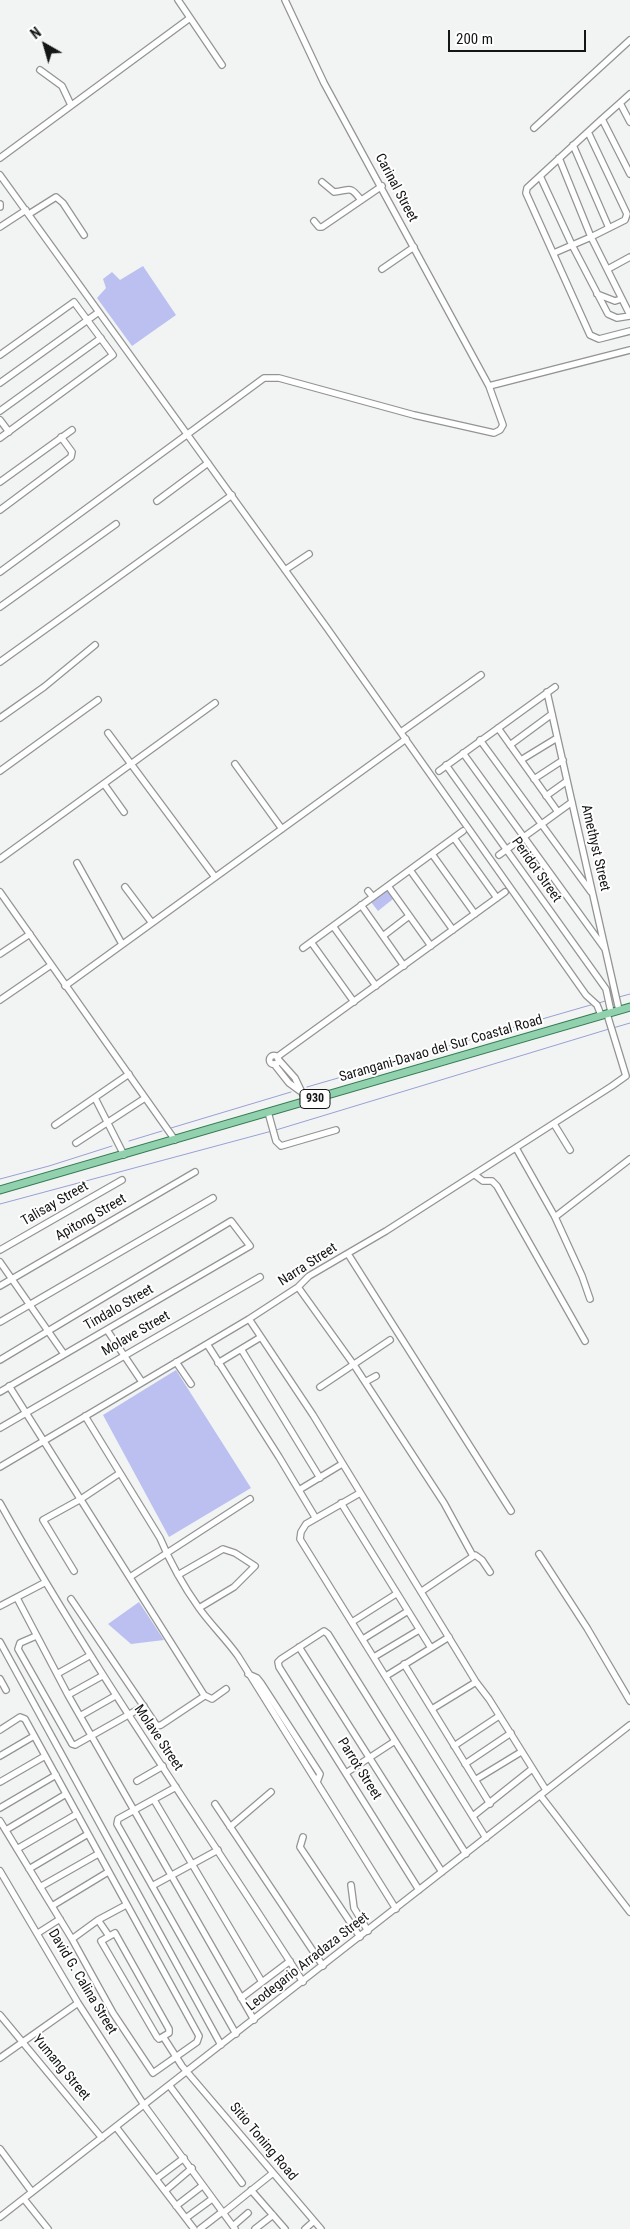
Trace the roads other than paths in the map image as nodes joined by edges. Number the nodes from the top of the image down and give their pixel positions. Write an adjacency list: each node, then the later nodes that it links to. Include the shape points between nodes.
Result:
1 (178, 0): 3 (street)
2 (285, 0): 21 (street, Carinal Street, via 324,83)
3 (190, 18): 5 (street); 9 (street)
4 (630, 40): 12 (street)
5 (222, 65)
6 (40, 70): 9 (street, via 62,86)
7 (630, 94): 8 (street)
8 (620, 103): 10 (street); 11 (street)
9 (71, 106): 15 (street)
10 (602, 119): 13 (street); 17 (street)
11 (630, 122)
12 (534, 128)
13 (588, 132): 14 (street); 26 (street, via 628,214 625,220)
14 (573, 145): 16 (street); 26 (street)
15 (0, 158)
16 (560, 158): 19 (street); 28 (street)
17 (630, 174)
18 (0, 175): 23 (street)
19 (540, 176): 29 (street); 31 (street, via 526,193)
20 (322, 182): 22 (street, via 334,192 350,188)
21 (382, 186): 22 (street); 30 (street, Carinal Street)
22 (361, 200): 24 (street, via 322,227)
23 (27, 212): 25 (street); 27 (street, via 56,198); 50 (street)
24 (314, 221)
25 (0, 227)
26 (609, 228): 28 (street)
27 (84, 235)
28 (591, 237): 29 (street); 34 (street)
29 (572, 245): 31 (street); 35 (street)
30 (414, 247): 33 (street); 45 (street, Carinal Street)
31 (554, 253): 40 (street, via 590,335 599,338)
32 (630, 257): 34 (street)
33 (382, 269)
34 (608, 269): 36 (street)
35 (597, 294): 36 (street, via 615,301); 38 (street, via 611,316)
36 (621, 299): 38 (street)
37 (96, 314): 39 (street)
38 (630, 316)
39 (88, 320): 41 (street); 43 (street, via 76,303 72,303); 44 (street)
40 (630, 331)
41 (101, 338): 46 (street); 49 (street, via 112,357)
42 (630, 350): 45 (street)
43 (0, 355)
44 (0, 383)
45 (490, 386): 50 (street, Carinal Street, via 503,425 494,433 268,377)
46 (0, 411)
47 (0, 420): 49 (street)
48 (72, 430): 51 (street)
49 (9, 432): 52 (street)
50 (188, 435): 53 (street); 61 (street)
51 (61, 437): 54 (street); 57 (street, via 72,452 71,457)
52 (0, 438)
53 (208, 464): 55 (street); 56 (street)
54 (0, 482)
55 (232, 495): 60 (street); 64 (street)
56 (157, 501)
57 (0, 510)
58 (116, 524): 62 (street)
59 (309, 554): 60 (street)
60 (285, 570): 73 (street)
61 (0, 572)
62 (0, 607)
63 (96, 645): 71 (street)
64 (0, 662)
65 (481, 675): 73 (street)
66 (555, 687): 67 (street)
67 (547, 692): 70 (street, Amethyst Street); 72 (street)
68 (98, 700): 85 (street)
69 (215, 703): 82 (street)
70 (552, 714): 75 (street, Amethyst Street); 78 (street)
71 (0, 718)
72 (498, 728): 77 (street); 78 (street)
73 (401, 732): 76 (street)
74 (108, 733): 82 (street)
75 (557, 738): 80 (street); 81 (street, Amethyst Street)
76 (406, 739): 95 (street); 138 (street, via 586,995)
77 (480, 740): 79 (street); 94 (street)
78 (510, 745): 80 (street)
79 (463, 753): 84 (street); 97 (street)
80 (521, 760): 87 (street)
81 (563, 760): 87 (street); 88 (street, Amethyst Street)
82 (131, 764): 89 (street); 105 (street)
83 (235, 764): 95 (street)
84 (446, 766): 86 (street); 99 (street, Peridot Street)
85 (0, 771)
86 (438, 771)
87 (534, 779): 90 (street)
88 (567, 780): 90 (street); 91 (street, Amethyst Street)
89 (104, 784): 92 (street); 102 (street)
90 (546, 796): 93 (street)
91 (572, 802): 93 (street); 111 (street, Amethyst Street)
92 (124, 812)
93 (558, 812): 94 (street)
94 (540, 825): 97 (street); 111 (street)
95 (282, 829): 105 (street)
96 (463, 832): 98 (street)
97 (524, 837): 99 (street); 126 (street)
98 (454, 838): 100 (street); 113 (street)
99 (506, 850): 101 (street); 133 (street, Peridot Street)
100 (432, 854): 104 (street); 115 (street)
101 (498, 855)
102 (0, 859)
103 (77, 863): 123 (street)
104 (410, 870): 106 (street); 119 (street)
105 (215, 877): 117 (street)
106 (388, 886): 112 (street); 116 (street)
107 (125, 887): 117 (street)
108 (368, 891): 112 (street)
109 (0, 892): 120 (street)
110 (505, 892): 113 (street)
111 (593, 896): 126 (street, Amethyst Street)
112 (373, 897): 114 (street)
113 (497, 898): 115 (street)
114 (361, 906): 118 (street); 121 (street)
115 (475, 914): 119 (street)
116 (409, 916): 121 (street); 124 (street)
117 (152, 923): 123 (street)
118 (333, 926): 122 (street); 131 (street)
119 (453, 930): 124 (street)
120 (30, 934): 127 (street); 128 (street)
121 (383, 936): 129 (street)
122 (311, 942): 125 (street); 135 (street)
123 (122, 944): 130 (street)
124 (431, 946): 129 (street)
125 (303, 948)
126 (606, 951): 132 (street, Amethyst Street)
127 (0, 954)
128 (51, 964): 130 (street); 134 (street)
129 (404, 966): 131 (street)
130 (65, 986): 139 (street)
131 (376, 986): 135 (street)
132 (614, 987): 133 (street); 137 (street, Amethyst Street)
133 (606, 989): 138 (street)
134 (0, 1000)
135 (354, 1002): 142 (street, via 273,1061 295,1078)
136 (630, 1007): 137 (main road, Sarangani-Davao del Sur Coastal Road / 930)
137 (619, 1010): 138 (main road, Sarangani-Davao del Sur Coastal Road / 930)
138 (606, 1014): 142 (main road, Sarangani-Davao del Sur Coastal Road / 930); 145 (street, Narra Street, via 626,1076)
139 (129, 1074): 140 (street); 141 (street)
140 (95, 1098): 144 (street); 146 (street)
141 (145, 1098): 144 (street); 148 (street)
142 (306, 1101): 143 (main road, Sarangani-Davao del Sur Coastal Road / 930)
143 (268, 1112): 147 (street, via 278,1143 283,1147); 148 (main road, Sarangani-Davao del Sur Coastal Road / 930)
144 (108, 1120): 149 (street); 152 (street)
145 (554, 1124): 150 (street, Narra Street); 151 (street)
146 (55, 1125)
147 (336, 1130)
148 (175, 1140): 152 (main road, Sarangani-Davao del Sur Coastal Road / 930)
149 (76, 1143)
150 (516, 1148): 155 (street, Narra Street); 159 (street)
151 (570, 1150)
152 (124, 1155): 157 (main road, Sarangani-Davao del Sur Coastal Road / 930)
153 (630, 1158): 159 (street)
154 (195, 1172): 164 (street, Apitong Street)
155 (475, 1175): 161 (street, Narra Street); 175 (street, via 497,1186)
156 (122, 1180): 160 (street, Talisay Street)
157 (0, 1190)
158 (213, 1198): 168 (street)
159 (554, 1217): 167 (street)
160 (0, 1250)
161 (348, 1254): 166 (street, Narra Street, via 309,1276); 205 (street)
162 (0, 1262): 164 (street)
163 (260, 1277): 179 (street, Molave Street)
164 (12, 1279): 165 (street, Apitong Street); 168 (street)
165 (0, 1286)
166 (298, 1287): 169 (street, Narra Street); 183 (street)
167 (590, 1299)
168 (29, 1304): 170 (street); 172 (street)
169 (249, 1319): 173 (street); 176 (street, Narra Street)
170 (0, 1322)
171 (107, 1330): 172 (street, Tindalo Street, via 250,1246 232,1221); 178 (street, Tindalo Street); 179 (street)
172 (48, 1331): 178 (street); 180 (street)
173 (261, 1337): 177 (street); 195 (street)
174 (390, 1340): 183 (street)
175 (585, 1341)
176 (206, 1344): 181 (street, Narra Street); 182 (street)
177 (241, 1349): 182 (street); 198 (street)
178 (64, 1354): 188 (street, Tindalo Street)
179 (124, 1355): 185 (street); 191 (street, Molave Street)
180 (0, 1360)
181 (176, 1362): 185 (street, Narra Street); 187 (street)
182 (218, 1363): 199 (street)
183 (354, 1365): 186 (street); 189 (street)
184 (376, 1376): 186 (street)
185 (142, 1382): 192 (street, Narra Street)
186 (365, 1382): 209 (street, via 444,1504)
187 (191, 1384)
188 (9, 1386): 190 (street, Tindalo Street); 191 (street)
189 (320, 1386)
190 (0, 1392)
191 (26, 1413): 193 (street, Molave Street); 194 (street)
192 (85, 1416): 194 (street, Narra Street); 197 (street)
193 (0, 1428)
194 (44, 1442): 196 (street, Narra Street); 201 (street)
195 (342, 1464): 198 (street); 200 (street)
196 (0, 1467)
197 (120, 1473): 201 (street); 207 (street, via 160,1538)
198 (320, 1478): 199 (street)
199 (299, 1490): 206 (street)
200 (360, 1493): 204 (street); 215 (street)
201 (80, 1499): 210 (street, via 43,1520); 213 (street)
202 (250, 1499): 207 (street)
203 (0, 1503): 214 (street, Molave Street)
204 (341, 1503): 206 (street); 216 (street)
205 (511, 1511)
206 (315, 1517): 222 (street, via 302,1527 300,1539)
207 (166, 1554): 212 (street); 213 (street)
208 (539, 1554): 244 (street, via 588,1628)
209 (473, 1556): 211 (street, via 479,1556); 215 (street)
210 (74, 1572)
211 (490, 1572)
212 (178, 1575): 220 (street); 220 (street, via 222,1549 255,1566 234,1588)
213 (130, 1577): 242 (street)
214 (44, 1583): 217 (street); 230 (street, Molave Street)
215 (422, 1591): 225 (street)
216 (396, 1594): 221 (street); 222 (street)
217 (17, 1598): 219 (street); 224 (street)
218 (71, 1598): 245 (street)
219 (0, 1606)
220 (199, 1608): 237 (street)
221 (408, 1611): 223 (street); 226 (street)
222 (352, 1622): 226 (street)
223 (419, 1630): 229 (street); 231 (street)
224 (36, 1636): 233 (street); 254 (street, via 18,1645 28,1669 70,1743 75,1745)
225 (449, 1636): 229 (street); 238 (street)
226 (363, 1639): 231 (street)
227 (0, 1642): 328 (street)
228 (299, 1647): 256 (street, via 326,1631); 262 (street); 268 (street, Parrot Street, via 278,1662)
229 (431, 1648): 232 (street)
230 (89, 1656): 233 (street); 234 (street, Molave Street)
231 (374, 1657): 235 (street)
232 (404, 1664): 235 (street); 246 (street)
233 (57, 1674): 241 (street)
234 (102, 1676): 241 (street); 243 (street, Molave Street)
235 (386, 1676): 285 (street)
236 (0, 1679): 240 (street)
237 (255, 1680): 255 (street); 257 (street, via 261,1683)
238 (476, 1682): 246 (street); 249 (street)
239 (226, 1689): 242 (street, via 212,1699)
240 (6, 1690)
241 (68, 1695): 247 (street)
242 (204, 1695): 245 (street, via 159,1726)
243 (116, 1696): 247 (street); 248 (street, Molave Street)
244 (630, 1701)
245 (144, 1706): 248 (street)
246 (432, 1710): 258 (street)
247 (80, 1716): 254 (street)
248 (129, 1716): 254 (street); 266 (street, Molave Street)
249 (499, 1716): 252 (street); 258 (street)
250 (630, 1725): 275 (street, Leodegario Arradaza Street)
251 (0, 1730): 253 (street, via 23,1716)
252 (511, 1733): 259 (street); 265 (street)
253 (34, 1736): 260 (street); 261 (street)
254 (91, 1736): 283 (street)
255 (288, 1738): 257 (street); 263 (street)
256 (395, 1741): 262 (street); 295 (street)
257 (302, 1744): 264 (street)
258 (454, 1746): 265 (street)
259 (521, 1752): 267 (street); 270 (street)
260 (0, 1756)
261 (45, 1756): 269 (street); 272 (street)
262 (370, 1758): 268 (street); 300 (street)
263 (304, 1764): 264 (street); 273 (street)
264 (314, 1764): 273 (street, via 320,1774)
265 (465, 1764): 270 (street)
266 (163, 1766): 271 (street); 274 (street, Molave Street)
267 (532, 1769): 275 (street); 281 (street)
268 (346, 1773): 305 (street, Parrot Street)
269 (56, 1775): 277 (street); 282 (street)
270 (475, 1780): 281 (street)
271 (137, 1781)
272 (0, 1782)
273 (317, 1782): 308 (street)
274 (176, 1787): 279 (street); 293 (street, Molave Street)
275 (546, 1790): 278 (street, Leodegario Arradaza Street)
276 (271, 1792): 287 (street)
277 (66, 1794): 284 (street); 288 (street)
278 (540, 1795): 291 (street, Leodegario Arradaza Street); 309 (street)
279 (154, 1800): 283 (street); 296 (street)
280 (215, 1804): 287 (street)
281 (490, 1804): 285 (street)
282 (0, 1808)
283 (134, 1810): 301 (street); 303 (street, via 117,1824)
284 (77, 1814): 289 (street); 292 (street)
285 (473, 1816): 291 (street)
286 (0, 1820): 288 (street)
287 (230, 1826): 318 (street)
288 (6, 1830): 292 (street)
289 (88, 1834): 294 (street); 297 (street)
290 (303, 1837): 315 (street, via 300,1846)
291 (486, 1838): 295 (street, Leodegario Arradaza Street)
292 (17, 1849): 297 (street)
293 (218, 1850): 296 (street); 317 (street, Molave Street)
294 (98, 1854): 299 (street); 304 (street)
295 (466, 1854): 300 (street, Leodegario Arradaza Street)
296 (193, 1864): 301 (street); 319 (street)
297 (29, 1869): 304 (street)
298 (0, 1872): 313 (street, David G. Calina Street)
299 (108, 1872): 306 (street); 307 (street)
300 (442, 1872): 305 (street, Leodegario Arradaza Street)
301 (172, 1876): 303 (street); 321 (street)
302 (351, 1885): 312 (street, via 354,1908)
303 (152, 1886): 325 (street)
304 (40, 1887): 307 (street)
305 (419, 1890): 308 (street, Leodegario Arradaza Street)
306 (126, 1905): 310 (street); 330 (street, via 198,2036 197,2042)
307 (52, 1906): 311 (street)
308 (396, 1909): 312 (street, Leodegario Arradaza Street)
309 (630, 1912)
310 (98, 1920): 314 (street); 316 (street)
311 (61, 1921): 313 (street); 316 (street)
312 (368, 1931): 315 (street, Leodegario Arradaza Street)
313 (39, 1935): 322 (street, David G. Calina Street)
314 (109, 1936): 326 (street, via 101,1941 157,2037); 326 (street, via 117,1933 160,2012 170,2032)
315 (360, 1937): 318 (street, Leodegario Arradaza Street)
316 (72, 1939): 330 (street, via 113,2013 153,2073)
317 (290, 1961): 319 (street); 320 (street, Molave Street)
318 (323, 1966): 320 (street, Leodegario Arradaza Street)
319 (262, 1982): 321 (street)
320 (303, 1982): 324 (street, Leodegario Arradaza Street)
321 (241, 1998): 324 (street)
322 (78, 2003): 327 (street); 333 (street, David G. Calina Street)
323 (0, 2014): 327 (street, Yumang Street)
324 (254, 2020): 325 (street, Leodegario Arradaza Street)
325 (236, 2034): 328 (street, Leodegario Arradaza Street)
326 (164, 2038): 330 (street, Sitio Toning Road)
327 (23, 2042): 329 (street); 335 (street, Yumang Street)
328 (221, 2045): 331 (street, Leodegario Arradaza Street)
329 (0, 2058)
330 (175, 2058): 331 (street, Sitio Toning Road)
331 (187, 2071): 332 (street, Leodegario Arradaza Street); 339 (street, Sitio Toning Road)
332 (169, 2085): 333 (street, Leodegario Arradaza Street); 341 (street)
333 (144, 2104): 334 (street, Leodegario Arradaza Street); 337 (street, David G. Calina Street)
334 (116, 2127): 335 (street, Leodegario Arradaza Street); 340 (street)
335 (102, 2138): 345 (street, Leodegario Arradaza Street)
336 (0, 2149): 345 (street)
337 (184, 2158): 338 (street, David G. Calina Street); 340 (street)
338 (192, 2168): 342 (street, David G. Calina Street); 344 (street)
339 (273, 2173): 343 (street); 354 (street, Sitio Toning Road)
340 (156, 2179): 344 (street)
341 (242, 2182)
342 (202, 2186): 347 (street, David G. Calina Street); 348 (street)
343 (251, 2190): 349 (street); 351 (street)
344 (165, 2191): 348 (street)
345 (32, 2192): 346 (street, Leodegario Arradaza Street)
346 (24, 2199): 352 (street, Leodegario Arradaza Street); 356 (street)
347 (212, 2199): 349 (street, David G. Calina Street); 353 (street)
348 (176, 2206): 353 (street)
349 (222, 2212): 355 (street, David G. Calina Street); 358 (street)
350 (248, 2213): 355 (street)
351 (272, 2215): 359 (street); 360 (street)
352 (0, 2217)
353 (186, 2218): 357 (street)
354 (314, 2221): 361 (street); 362 (street, Sitio Toning Road)
355 (234, 2228)
356 (48, 2229)
357 (194, 2229)
358 (200, 2229)
359 (255, 2229)
360 (285, 2229)
361 (305, 2229)
362 (321, 2229)

